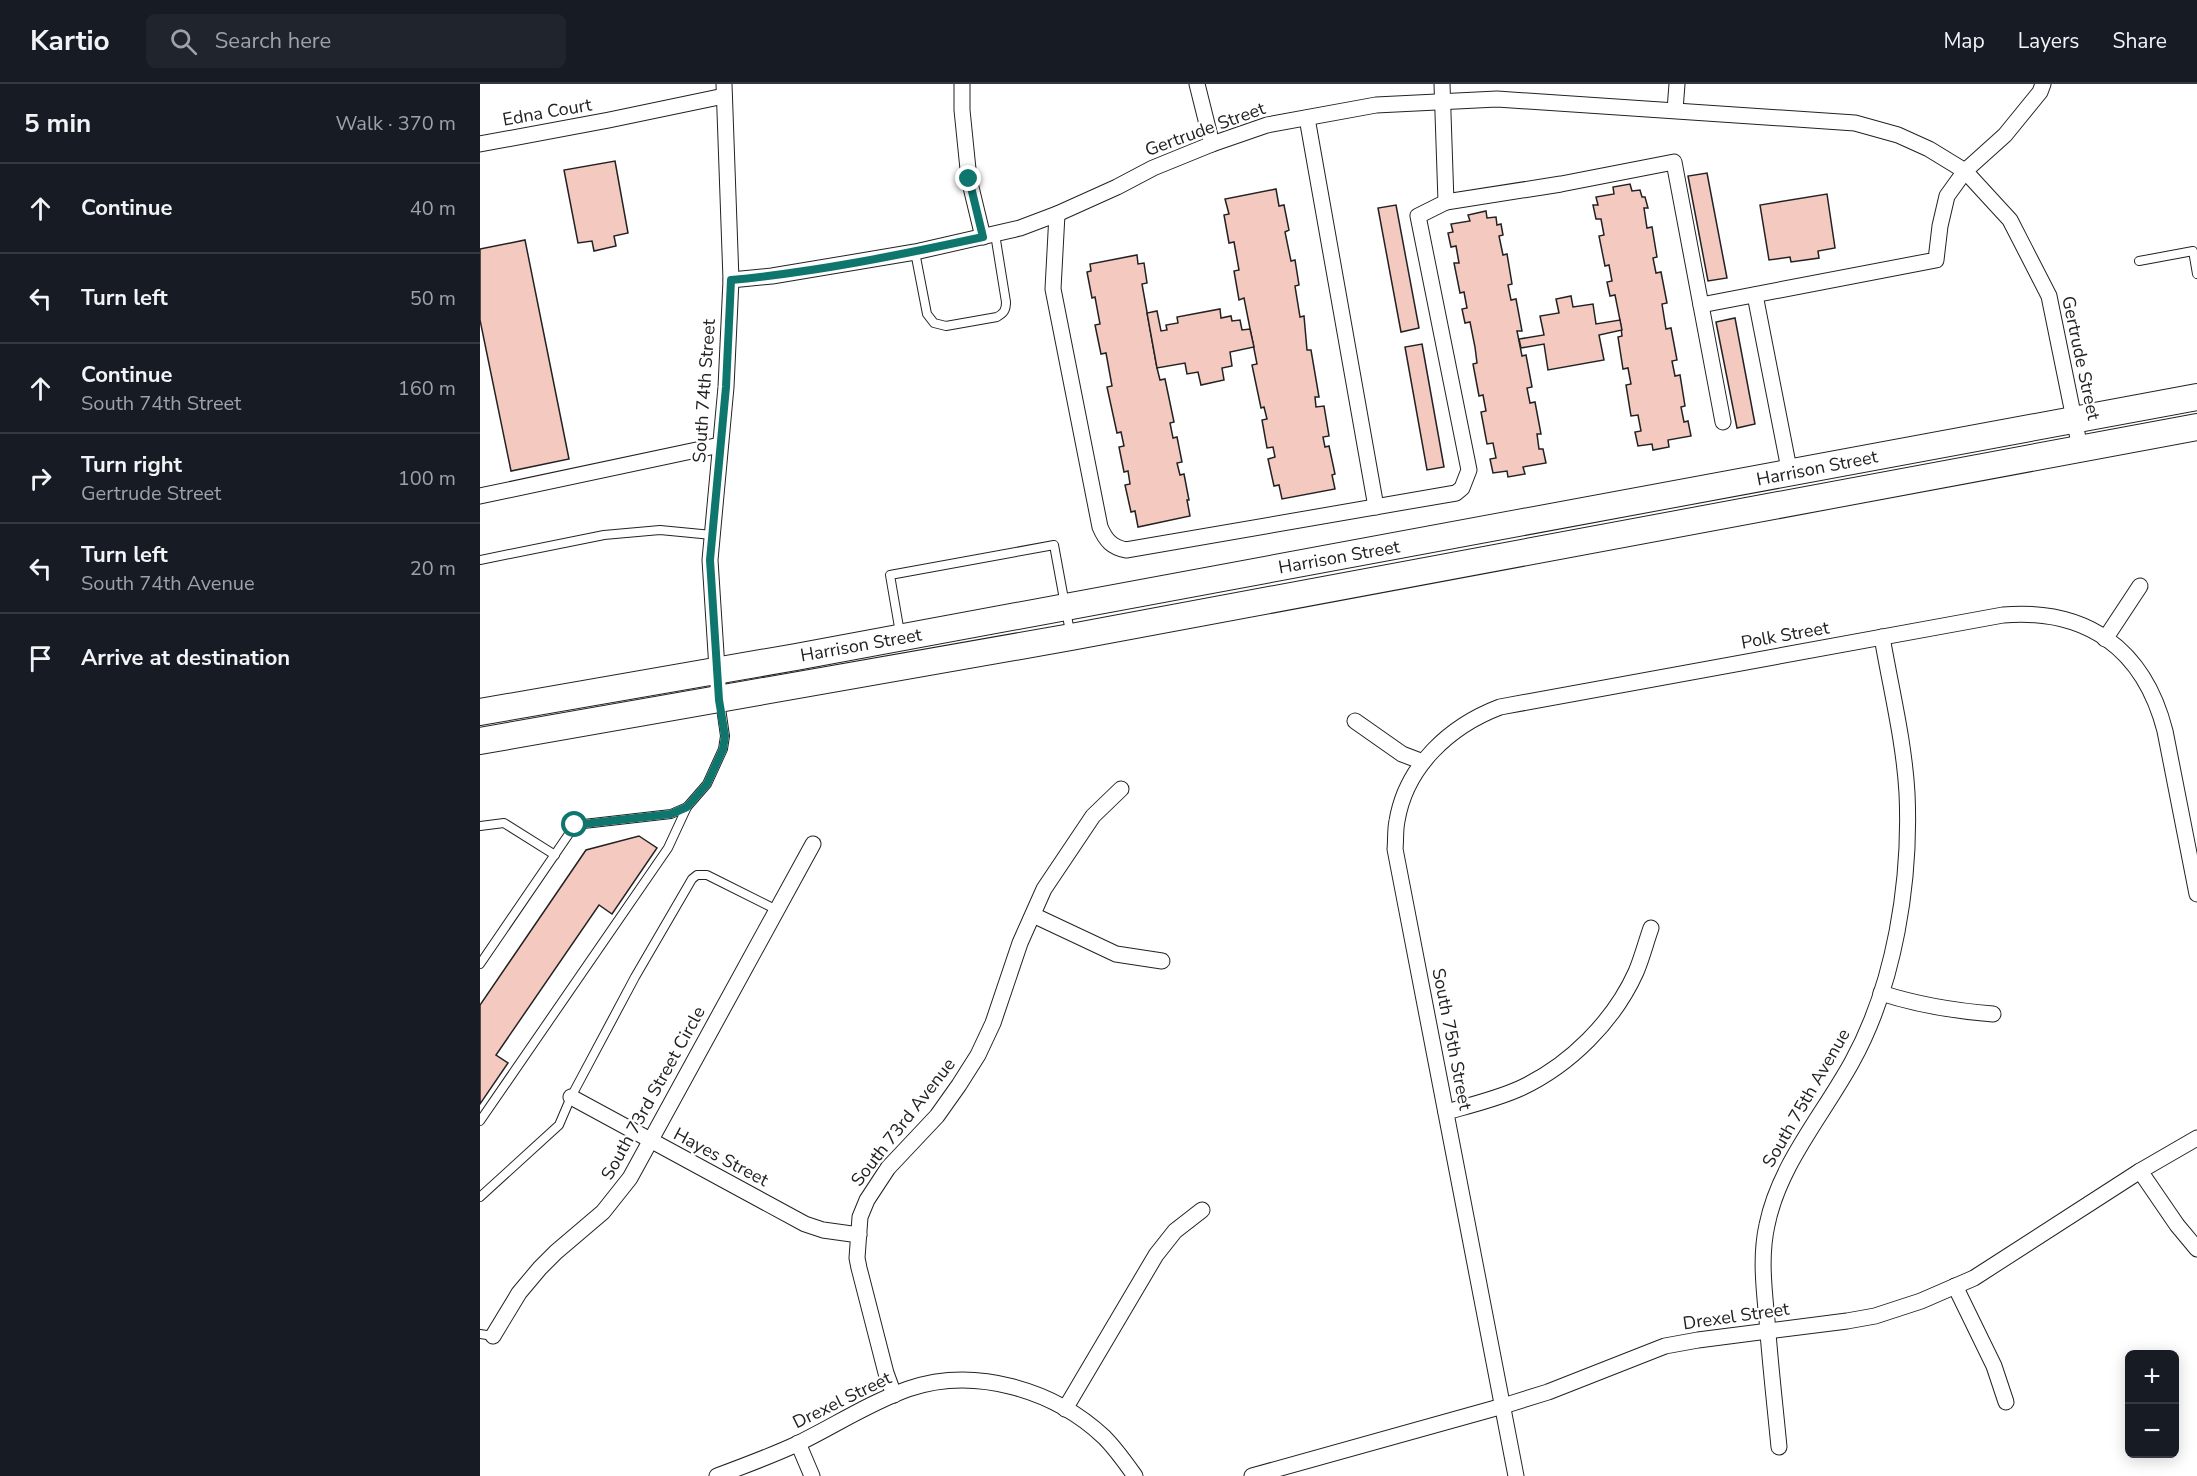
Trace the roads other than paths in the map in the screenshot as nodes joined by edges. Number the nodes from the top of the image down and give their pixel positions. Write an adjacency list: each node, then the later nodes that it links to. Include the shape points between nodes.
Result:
1 (962, 84): 15 (street, via 969,179)
2 (1197, 84): 11 (street)
3 (1442, 84): 7 (street)
4 (1677, 84): 8 (street)
5 (2043, 84): 12 (street, via 2005,135)
6 (724, 90): 10 (street, Edna Court, via 657,110); 19 (street, South 74th Street)
7 (1443, 101): 8 (street, Gertrude Street, via 1497,99); 9 (street, Gertrude Street, via 1376,105); 13 (street)
8 (1676, 110): 12 (street, Gertrude Street, via 1855,123 1898,135)
9 (1307, 118): 11 (street, Gertrude Street, via 1267,125); 30 (street)
10 (480, 144)
11 (1212, 144): 14 (street, Gertrude Street)
12 (1965, 171): 20 (street, via 1947,196 1936,260); 23 (street, Gertrude Street, via 2010,220 2049,296)
13 (1446, 202): 21 (street, via 1674,162); 30 (street, via 1418,216 1469,470 1456,493)
14 (1057, 214): 15 (street, Gertrude Street); 30 (street, via 1053,289 1105,538 1126,550)
15 (989, 236): 16 (street, Gertrude Street); 16 (lane, via 1006,302 1003,314 997,317 946,326 934,324 927,314)
16 (915, 252): 19 (street, Gertrude Street)
17 (2139, 261): 18 (lane, via 2193,251)
18 (2197, 274)
19 (731, 280): 26 (street, South 74th Street)
20 (1755, 295): 21 (street); 28 (street)
21 (1701, 305): 24 (street)
22 (2197, 397): 23 (main road, Harrison Street)
23 (2074, 420): 27 (street, Gertrude Street); 28 (main road, Harrison Street)
24 (1723, 422)
25 (2197, 427): 27 (main road, Harrison Street)
26 (720, 445): 29 (street); 31 (street, South 74th Street)
27 (2080, 448): 36 (main road, Harrison Street)
28 (1790, 474): 34 (main road, Harrison Street)
29 (480, 496)
30 (1376, 507)
31 (712, 535): 32 (lane, via 660,530 604,535); 39 (street, South 74th Street)
32 (480, 560)
33 (2140, 586): 38 (street)
34 (1065, 607): 35 (main road, Harrison Street); 35 (lane, via 1054,545 948,564 890,575); 36 (lane)
35 (901, 637): 39 (main road, Harrison Street)
36 (1071, 637): 40 (main road, Harrison Street)
37 (1882, 637): 38 (street, Polk Street, via 2029,613 2075,622); 44 (street, Polk Street, via 1500,707 1459,727); 56 (street, South 75th Avenue, via 1904,758 1908,830 1901,909)
38 (2104, 639): 50 (street, Polk Street, via 2132,663 2160,713)
39 (717, 670): 40 (street, South 74th Street); 41 (main road, Harrison Street)
40 (719, 700): 43 (main road, Harrison Street); 46 (lane, via 725,736 723,749 707,784)
41 (480, 712)
42 (1355, 721): 44 (street, via 1402,754)
43 (480, 741)
44 (1424, 762): 59 (street, South 75th Street, via 1401,802 1395,849)
45 (1121, 789): 52 (street, South 73rd Avenue, via 1093,816 1070,848)
46 (687, 807): 49 (lane, via 671,814 575,825); 60 (lane, via 668,848)
47 (480, 826): 49 (lane, via 504,823)
48 (813, 844): 51 (street, South 73rd Street Circle)
49 (555, 855): 55 (lane)
50 (2197, 894)
51 (777, 910): 58 (lane, via 707,875 697,875 635,977); 62 (street, South 73rd Street Circle)
52 (1033, 915): 54 (street, via 1116,954); 66 (street, South 73rd Avenue, via 978,1055 937,1116 876,1184 860,1217)
53 (1651, 928): 59 (street, via 1624,995 1581,1047 1522,1087)
54 (1162, 961)
55 (480, 964)
56 (1881, 993): 57 (street, via 1952,1010); 69 (street, South 75th Avenue, via 1853,1061 1788,1167 1773,1202 1764,1252)
57 (1993, 1014)
58 (571, 1097): 62 (street, Hayes Street); 64 (lane, via 559,1125)
59 (1446, 1113): 73 (street, South 75th Street)
60 (480, 1121)
61 (2197, 1138): 63 (street, Drexel Street)
62 (650, 1142): 66 (street, Hayes Street, via 805,1224); 70 (street, South 73rd Street Circle, via 616,1198 540,1268)
63 (2140, 1172): 67 (street); 68 (street, Drexel Street, via 1974,1278)
64 (480, 1197)
65 (1202, 1210): 74 (street, via 1175,1231 1156,1254)
66 (859, 1235): 71 (street, South 73rd Avenue, via 859,1268)
67 (2197, 1249)
68 (1955, 1286): 69 (street, Drexel Street, via 1875,1316); 72 (street, via 1994,1366)
69 (1768, 1332): 73 (street, Drexel Street, via 1665,1346); 76 (street, South 75th Avenue)
70 (487, 1335)
71 (894, 1395): 74 (street, Drexel Street, via 941,1383 983,1382 1038,1395); 75 (street, Drexel Street)
72 (2006, 1402)
73 (1503, 1406): 80 (street, Drexel Street); 81 (street, South 75th Street)
74 (1065, 1409): 79 (street, Drexel Street, via 1103,1436)
75 (798, 1443): 77 (street, Drexel Street); 78 (street)
76 (1779, 1447)
77 (717, 1476)
78 (812, 1476)
79 (1135, 1476)
80 (1252, 1476)
81 (1516, 1476)

